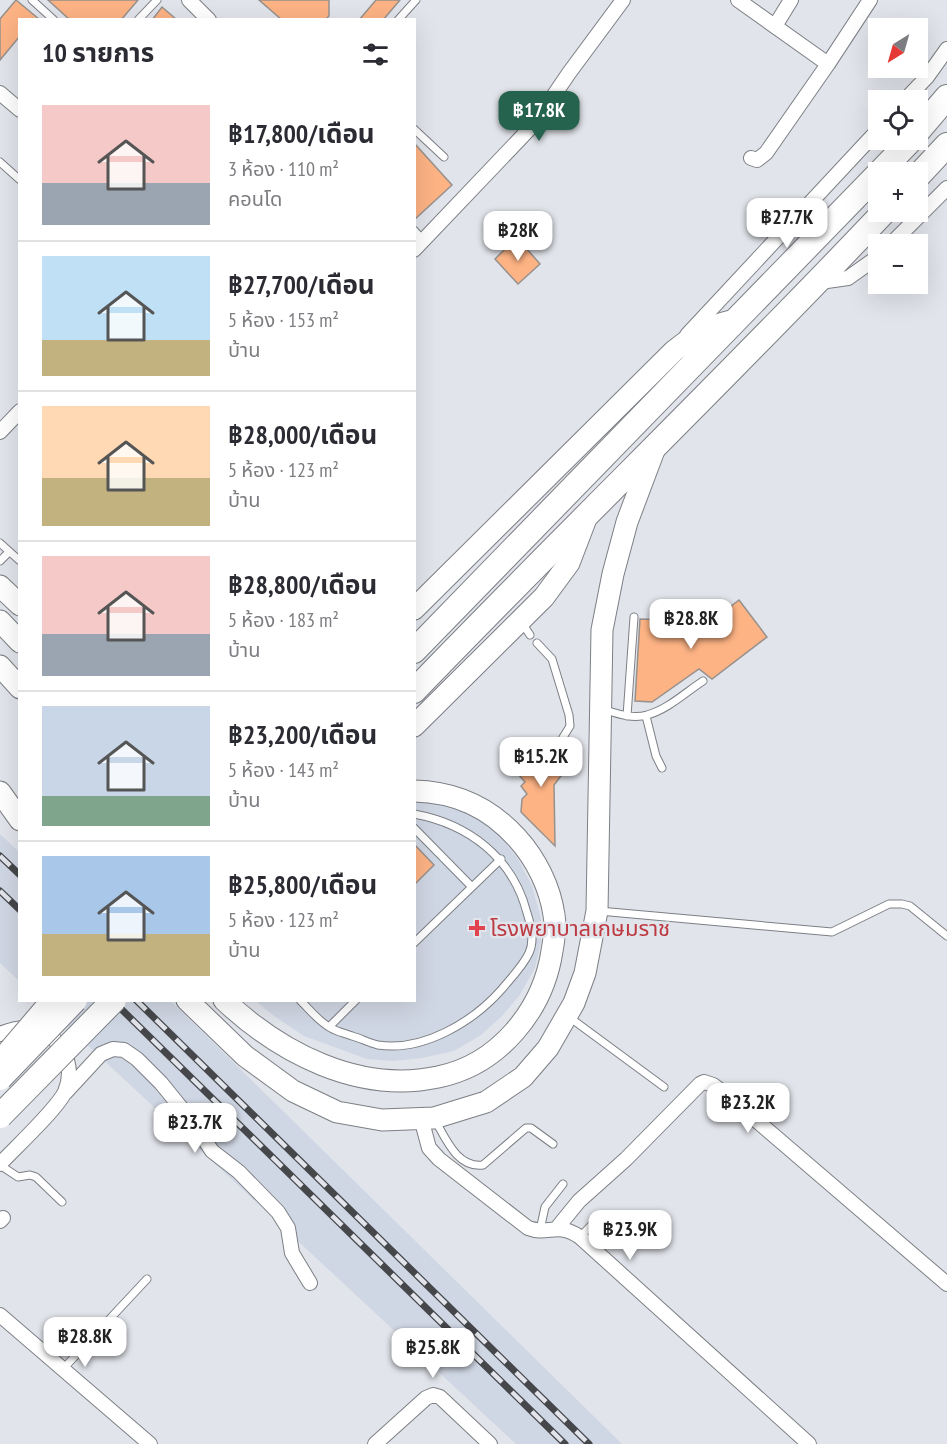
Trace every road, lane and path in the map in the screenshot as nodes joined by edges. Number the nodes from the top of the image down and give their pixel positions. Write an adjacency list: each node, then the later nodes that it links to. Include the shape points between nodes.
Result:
1 (32, 0): 9 (lane)
2 (157, 0): 10 (lane)
3 (189, 0): 11 (street)
4 (416, 0): 12 (lane)
5 (623, 0): 35 (street, via 535,123)
6 (738, 0): 13 (street)
7 (790, 0): 13 (street)
8 (870, 0): 15 (street)
9 (52, 18)
10 (140, 18)
11 (207, 18)
12 (400, 18)
13 (775, 26): 15 (street)
14 (947, 49): 16 (street)
15 (828, 64): 26 (street, via 766,153 757,160)
16 (915, 90)
17 (0, 93): 19 (street)
18 (947, 97): 20 (highway)
19 (18, 108)
20 (928, 119)
21 (416, 131): 25 (lane)
22 (868, 141): 39 (street)
23 (947, 145): 29 (highway)
24 (901, 150): 28 (highway)
25 (444, 157)
26 (751, 158)
27 (0, 162): 30 (lane)
28 (890, 162)
29 (928, 165)
30 (18, 178)
31 (868, 184): 38 (highway)
32 (947, 188): 34 (street)
33 (875, 222): 37 (highway)
34 (902, 234)
35 (417, 240)
36 (868, 264): 37 (street, via 848,278)
37 (817, 283): 42 (highway)
38 (735, 320): 39 (main road, via 699,331); 55 (highway)
39 (674, 351): 50 (main road)
40 (18, 413): 41 (street)
41 (0, 432)
42 (656, 445): 43 (highway); 60 (main road, via 627,522 613,574 602,630)
43 (587, 515): 59 (highway); 63 (main road, via 569,563 525,628)
44 (0, 543): 45 (lane)
45 (9, 552): 46 (lane); 47 (lane)
46 (18, 559)
47 (0, 561)
48 (0, 586): 49 (main road)
49 (18, 603)
50 (416, 607)
51 (634, 617): 61 (lane)
52 (0, 621): 53 (main road)
53 (18, 640)
54 (537, 643): 64 (lane, via 552,659 569,715 570,726)
55 (416, 649)
56 (0, 666): 58 (main road)
57 (703, 681): 62 (lane)
58 (18, 686)
59 (416, 689)
60 (599, 709): 61 (lane); 75 (main road)
61 (627, 716): 62 (lane)
62 (646, 716): 65 (lane)
63 (416, 724)
64 (562, 739)
65 (662, 768)
66 (0, 784): 69 (main road)
67 (416, 790): 82 (main road, via 457,798 502,822 538,866 548,890 555,917 550,966 544,985 516,1031 482,1060 437,1077 399,1080 352,1076 290,1049)
68 (0, 792): 71 (main road)
69 (18, 804)
70 (416, 814): 73 (lane, via 467,833)
71 (18, 817)
72 (416, 830): 74 (lane)
73 (501, 859): 74 (lane); 86 (lane, via 524,900 533,938 529,952 491,1002 442,1035 406,1044 377,1045)
74 (472, 887): 77 (lane)
75 (597, 911): 76 (lane, via 832,932 888,904 902,904 910,906); 85 (main road, via 585,973)
76 (947, 936)
77 (416, 941)
78 (50, 1002): 88 (main road, bridge)
79 (73, 1002): 89 (highway, bridge)
80 (112, 1002): 92 (highway, bridge)
81 (190, 1002): 93 (main road, via 245,1056 293,1091 337,1112 381,1120)
82 (226, 1002)
83 (302, 1002): 86 (lane)
84 (354, 1002): 86 (lane)
85 (567, 1016): 90 (lane); 93 (main road, via 548,1048 523,1077 486,1102)
86 (329, 1027)
87 (0, 1034): 91 (street, via 28,1028 53,1039 68,1064)
88 (0, 1061)
89 (0, 1078)
90 (664, 1087)
91 (64, 1093): 95 (street); 103 (street, via 101,1054 124,1050 137,1059 195,1125 212,1151 278,1212 288,1228 292,1253)
92 (0, 1116)
93 (428, 1118): 94 (lane, via 459,1157 476,1166 483,1165 526,1128); 100 (street, via 429,1148 439,1159 528,1228)
94 (553, 1144)
95 (0, 1164): 97 (lane, via 18,1177 36,1177)
96 (563, 1184): 100 (lane, via 544,1207)
97 (62, 1202)
98 (601, 1215): 101 (lane)
99 (556, 1228): 100 (street); 101 (street); 104 (street, via 579,1201 704,1082 728,1096)
100 (540, 1230)
101 (580, 1237): 110 (street)
102 (147, 1279): 106 (lane)
103 (310, 1283)
104 (947, 1284)
105 (0, 1315): 106 (street)
106 (63, 1369): 107 (street)
107 (150, 1444)
108 (375, 1444): 109 (street, via 433,1395 440,1397)
109 (490, 1444)
110 (809, 1444)

